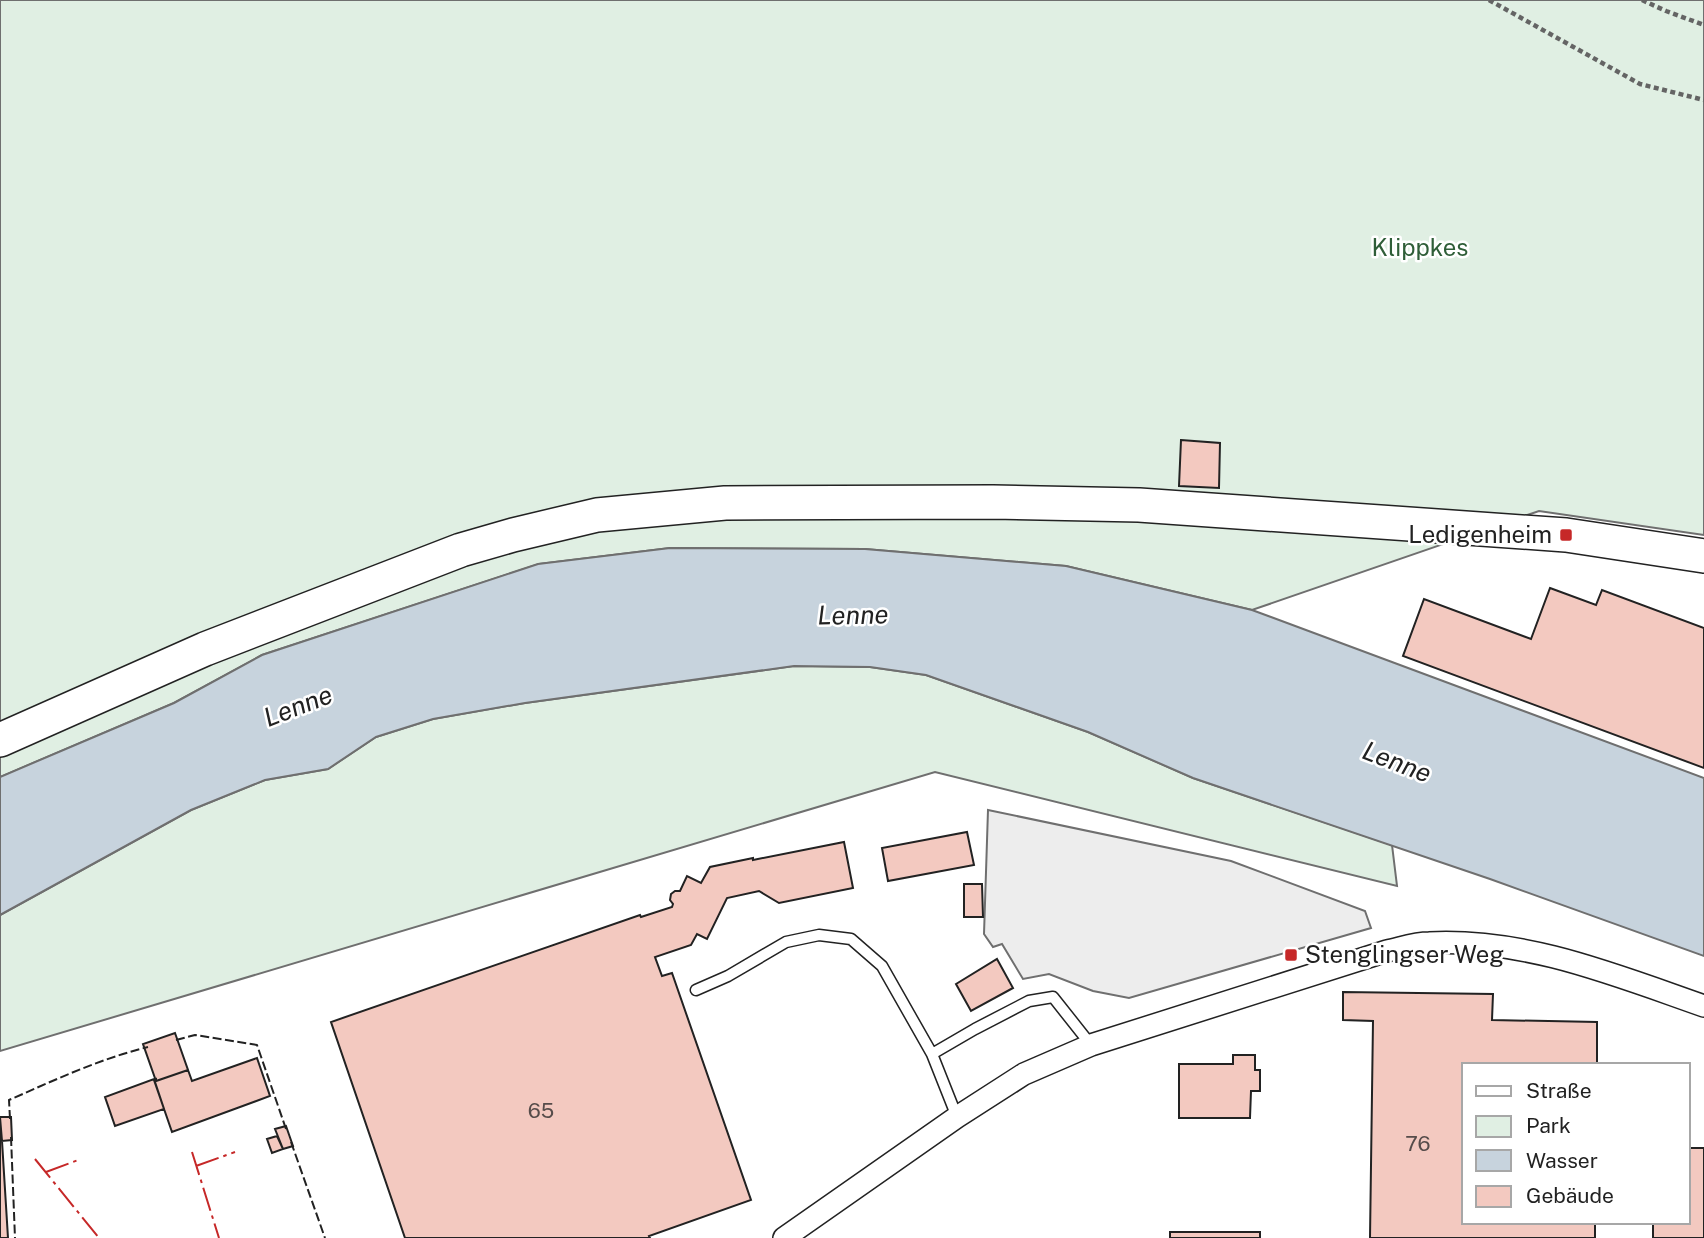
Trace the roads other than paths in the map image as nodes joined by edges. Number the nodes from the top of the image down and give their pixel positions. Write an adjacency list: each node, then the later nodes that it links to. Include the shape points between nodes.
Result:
1 (1704, 556): 2 (main road, via 1566,535 1139,505 725,503 597,515 461,550 205,649)
2 (0, 740)
3 (696, 990): 6 (lane, via 786,942 819,935 850,939 882,966)
4 (1704, 1006): 5 (street, via 1580,963 1477,943 1426,943 1387,951)
5 (1091, 1045): 6 (lane, via 1053,997 1029,1001); 7 (street, via 1024,1074)
6 (932, 1054): 7 (lane)
7 (957, 1117): 8 (street)
8 (784, 1238)

